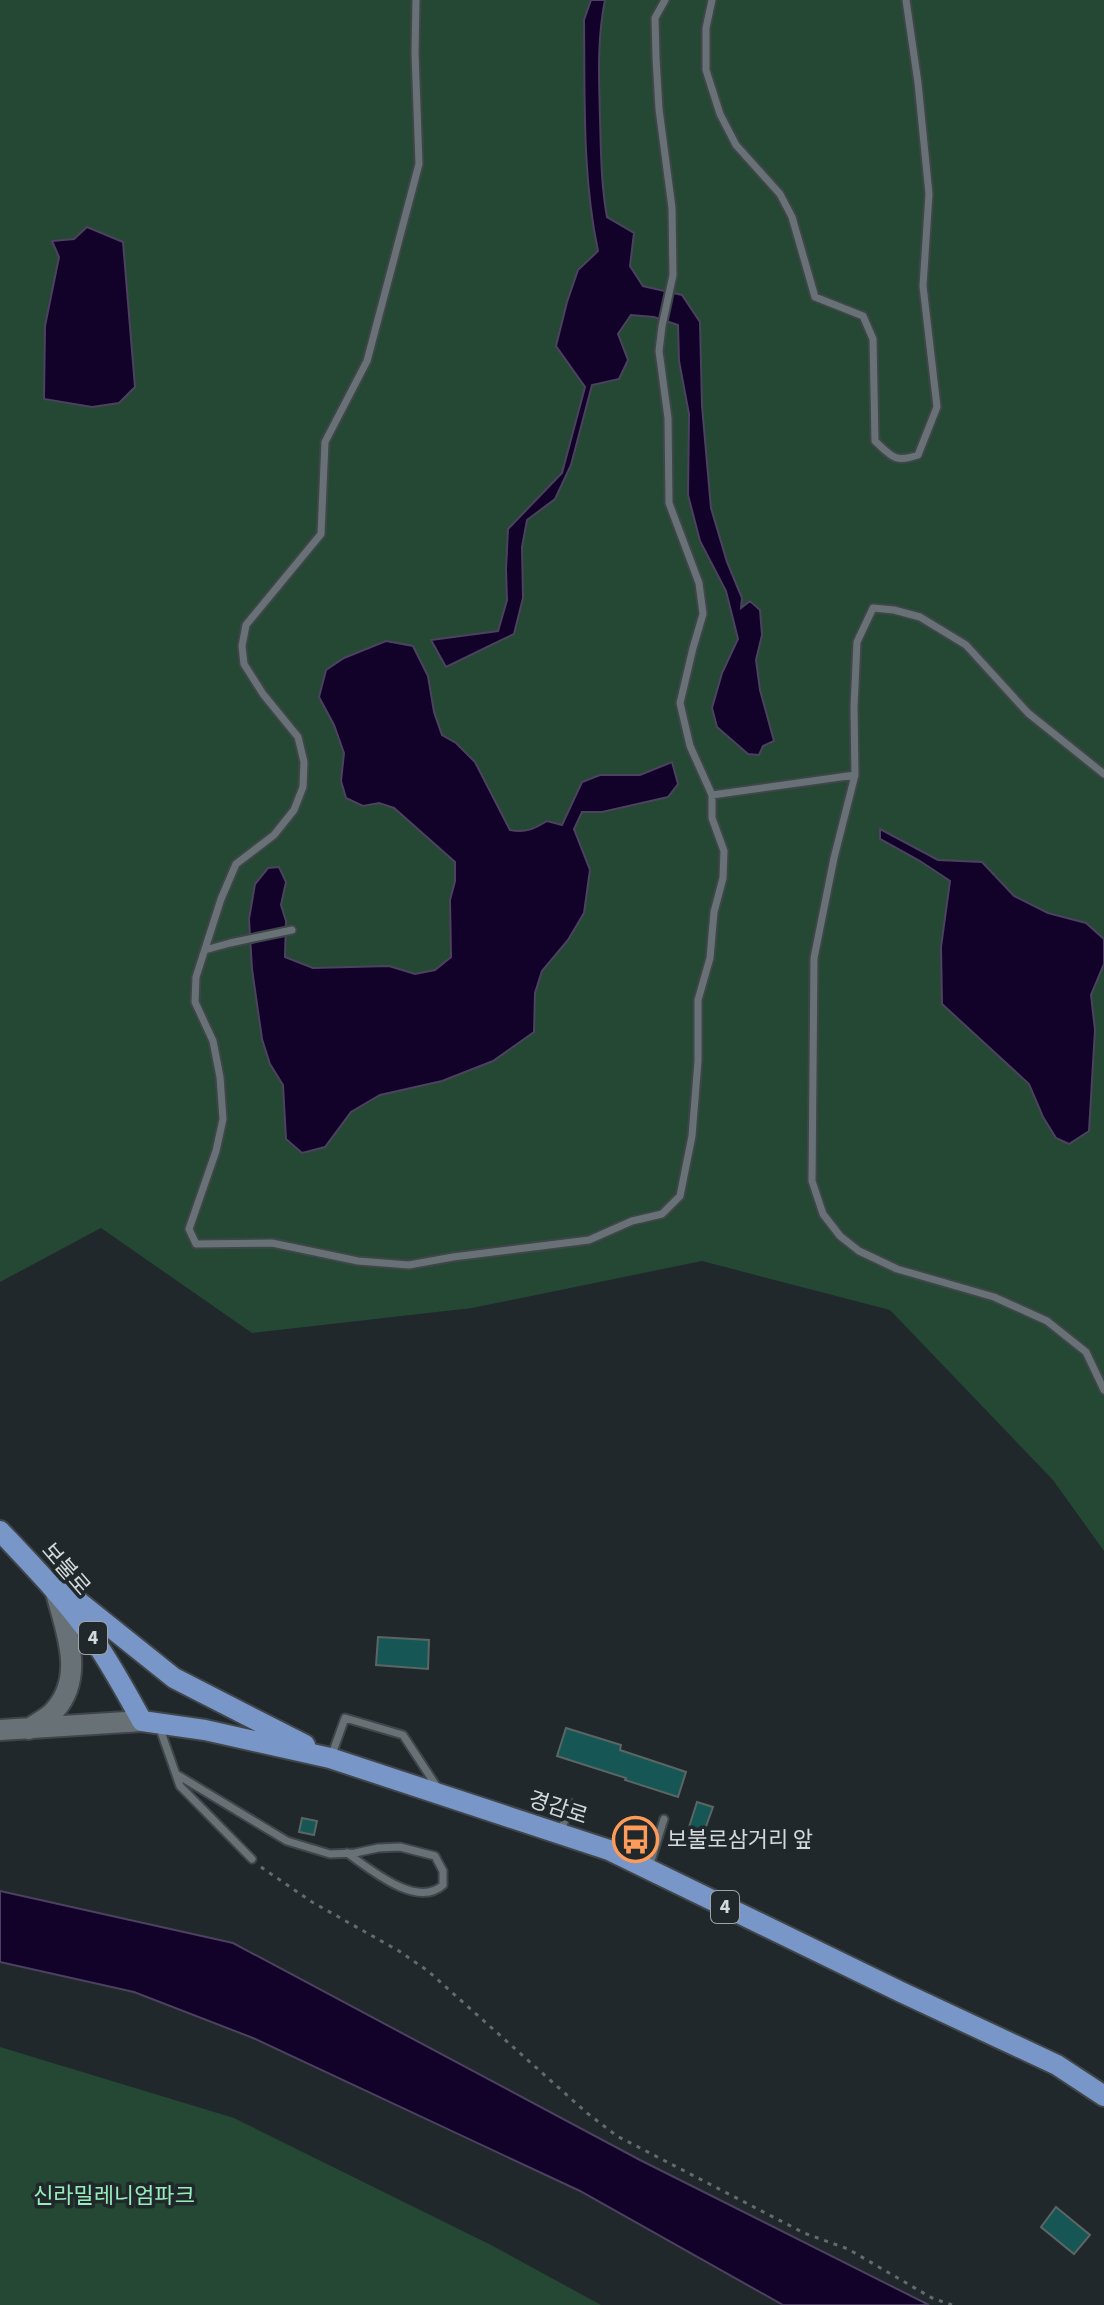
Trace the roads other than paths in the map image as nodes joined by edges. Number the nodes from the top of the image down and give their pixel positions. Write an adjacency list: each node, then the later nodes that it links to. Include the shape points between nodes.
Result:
1 (416, 0): 9 (lane, via 419,164 367,361 325,442 321,534 246,625 242,646 250,674 298,737 303,787 294,810 274,835 236,864)
2 (665, 0): 7 (lane, via 655,18 656,58 672,208 673,275 659,351 668,418 669,503 699,583 703,614 680,703 690,746)
3 (712, 0): 4 (lane, via 706,70 720,114 736,145 780,194 792,217 815,297 863,316 873,339 875,441 902,461 918,455 937,407 923,286 929,194)
4 (906, 0)
5 (1104, 774): 6 (lane, via 1028,713 966,645 920,617 873,608 857,642)
6 (855, 775): 7 (lane); 10 (lane, via 814,958 812,1181 823,1214 859,1251 1047,1321 1086,1352)
7 (712, 795): 9 (lane, via 712,818 724,851 723,878 698,1000 692,1136 680,1196 662,1214 589,1240 409,1265 358,1261 272,1243 196,1244 189,1229 223,1119 213,1041 195,1002)
8 (292, 930): 9 (lane)
9 (205, 950)
10 (1104, 1390)
11 (0, 1531): 12 (main road, 보불로 / 4)
12 (31, 1564): 13 (main road, 보불로 / 4); 17 (main road, via 174,1678)
13 (56, 1593): 14 (main road, 보불로 / 4); 15 (street, via 73,1658 71,1677 55,1711)
14 (150, 1723): 15 (street, 경감로); 17 (main road, 경감로 / 4); 18 (lane)
15 (29, 1729): 16 (street, 경감로)
16 (0, 1730)
17 (330, 1758): 19 (main road, 경감로 / 4); 19 (lane, via 345,1718 403,1735)
18 (176, 1774): 23 (lane, via 287,1841 330,1854); 24 (lane, via 180,1786)
19 (442, 1795): 22 (main road, 경감로 / 4)
20 (570, 1803): 22 (lane)
21 (664, 1819): 25 (lane)
22 (561, 1834): 25 (main road, 경감로 / 4)
23 (347, 1853): 23 (lane, via 419,1850 435,1856 443,1885 426,1894 412,1892)
24 (252, 1859)
25 (648, 1869): 26 (main road, 경감로 / 4, via 1057,2065)
26 (1104, 2096)

